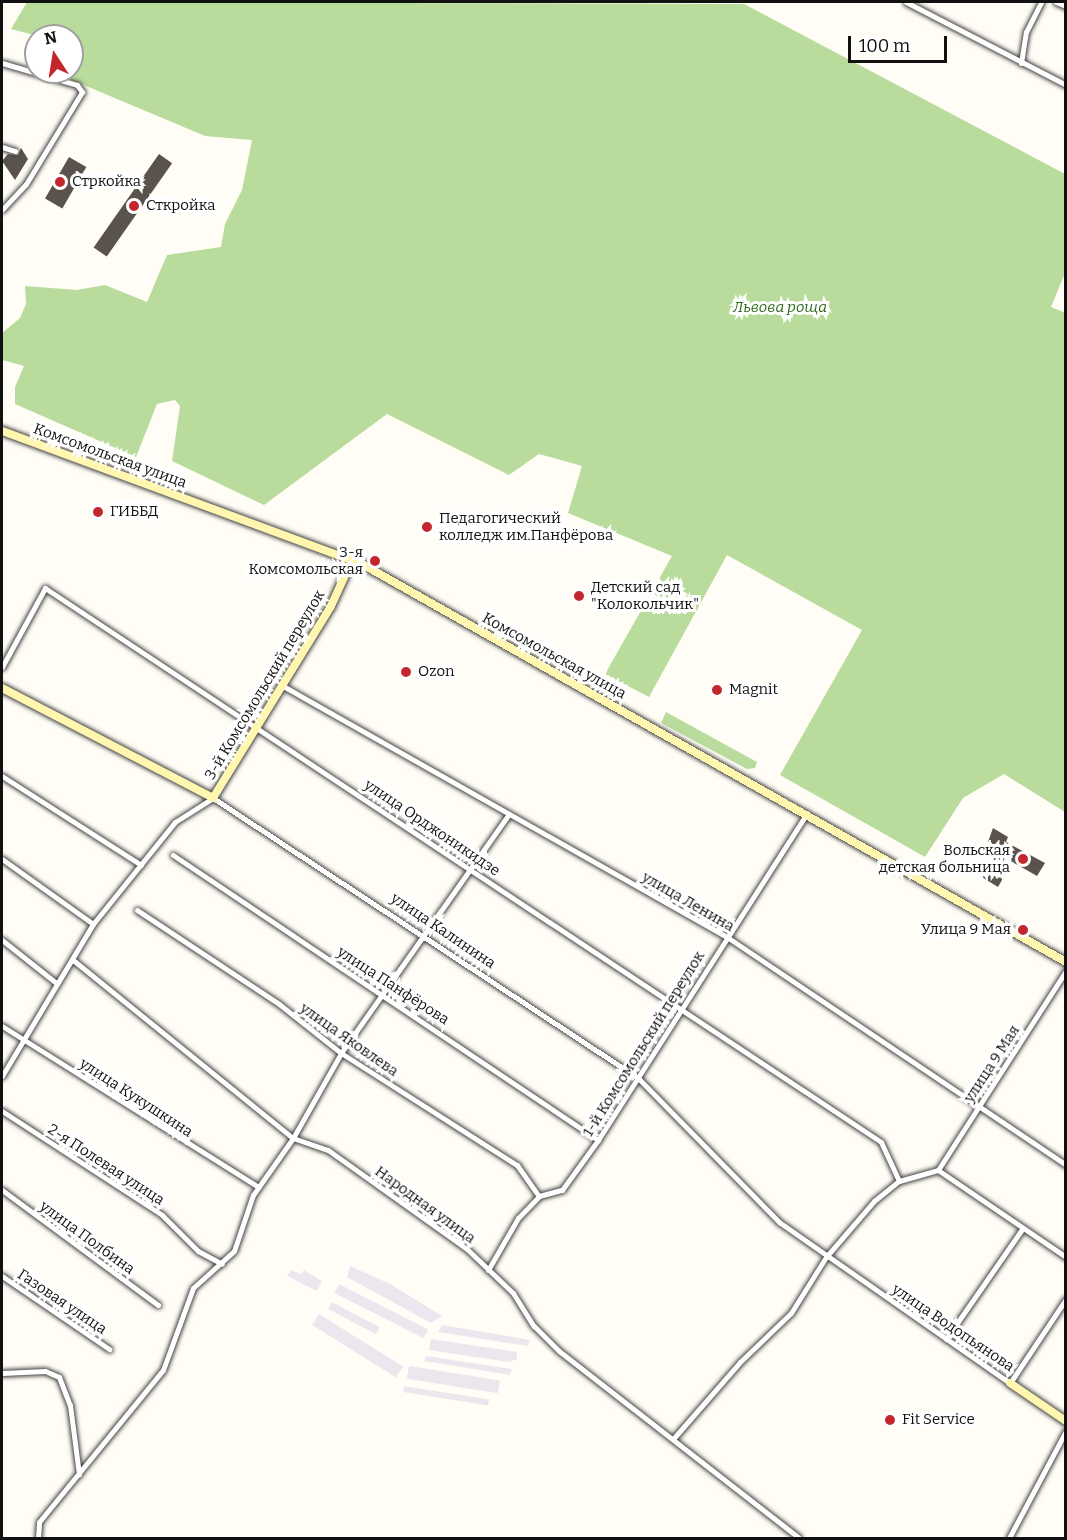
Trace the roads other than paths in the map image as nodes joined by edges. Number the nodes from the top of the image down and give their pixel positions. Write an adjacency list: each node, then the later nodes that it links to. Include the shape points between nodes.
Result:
1 (906, 2): 6 (street)
2 (1041, 2): 6 (street, via 1026,32)
3 (1056, 2): 4 (street)
4 (1065, 6)
5 (2, 63): 10 (street, via 78,85 82,92 26,184)
6 (1021, 63): 7 (street)
7 (1065, 85)
8 (2, 147): 9 (street)
9 (15, 151)
10 (2, 210)
11 (2, 431): 12 (main road, Комсомольская улица)
12 (352, 560): 14 (main road, 3-й Комсомольский переулок); 19 (main road, Комсомольская улица)
13 (2, 667): 16 (street, улица Орджоникидзе, via 45,588)
14 (283, 686): 16 (main road, 3-й Комсомольский переулок); 20 (street, улица Ленина)
15 (2, 688): 18 (main road, улица Калинина)
16 (257, 727): 18 (main road, 3-й Комсомольский переулок); 24 (street, улица Орджоникидзе)
17 (2, 776): 23 (street)
18 (213, 798): 23 (street, 3-й Комсомольский переулок, via 175,822); 27 (street, улица Калинина)
19 (807, 813): 28 (street, 1-й Комсомольский переулок); 31 (main road, Комсомольская улица)
20 (509, 814): 24 (street); 28 (street, улица Ленина)
21 (172, 855): 34 (street, улица Панфёрова)
22 (2, 859): 26 (street)
23 (141, 865): 26 (street, 3-й Комсомольский переулок)
24 (468, 868): 27 (street); 35 (street, улица Орджоникидзе)
25 (137, 910): 38 (street, улица Яковлева, via 279,1004)
26 (93, 924): 30 (street, 3-й Комсомольский переулок)
27 (422, 933): 34 (street); 40 (street, улица Калинина)
28 (727, 937): 35 (street, 1-й Комсомольский переулок); 41 (street, улица Ленина)
29 (2, 940): 33 (street)
30 (73, 960): 33 (street, 3-й Комсомольский переулок); 43 (street, Народная улица)
31 (1065, 962)
32 (1065, 971): 41 (street, улица 9 Мая)
33 (55, 981): 37 (street, 3-й Комсомольский переулок)
34 (383, 994): 38 (street); 44 (street, улица Панфёрова)
35 (679, 1008): 40 (street, 1-й Комсомольский переулок); 47 (street, улица Орджоникидзе, via 881,1142)
36 (2, 1026): 37 (street, улица Кукушкина)
37 (21, 1040): 39 (street, 3-й Комсомольский переулок); 48 (street, улица Кукушкина)
38 (341, 1053): 43 (street); 50 (street, улица Яковлева, via 517,1165)
39 (2, 1076)
40 (638, 1078): 44 (street, 1-й Комсомольский переулок); 52 (street, улица Калинина, via 754,1200)
41 (979, 1106): 45 (street, улица Ленина); 46 (street, улица 9 Мая)
42 (2, 1111): 54 (street, 2-я Полевая улица, via 162,1215 198,1251)
43 (293, 1138): 48 (street); 55 (street, Народная улица, via 328,1150 466,1249)
44 (598, 1140): 50 (street, 1-й Комсомольский переулок, via 562,1190)
45 (1065, 1165)
46 (938, 1170): 47 (street); 51 (street)
47 (899, 1181): 52 (street, via 874,1201)
48 (259, 1188): 54 (street, via 244,1229)
49 (2, 1190): 58 (street, улица Полбина)
50 (539, 1196): 55 (street, 1-й Комсомольский переулок, via 498,1246)
51 (1023, 1228): 53 (street); 59 (street)
52 (826, 1257): 59 (street, улица Водопьянова); 65 (street, via 790,1313 740,1362)
53 (1065, 1257)
54 (222, 1264): 66 (street, via 193,1288 163,1370)
55 (488, 1270): 65 (street, Народная улица, via 513,1293 534,1326 559,1351)
56 (2, 1276): 60 (street, Газовая улица)
57 (1065, 1299): 62 (street)
58 (158, 1305)
59 (946, 1339): 62 (street, улица Водопьянова)
60 (109, 1349)
61 (2, 1372): 66 (street, via 45,1371 59,1377 70,1405)
62 (1010, 1383): 63 (main road, улица Водопьянова)
63 (1065, 1421)
64 (1065, 1431): 69 (street)
65 (673, 1439): 68 (street, Народная улица)
66 (79, 1474): 67 (street, via 39,1522)
67 (38, 1539)
68 (799, 1539)
69 (1009, 1539)

